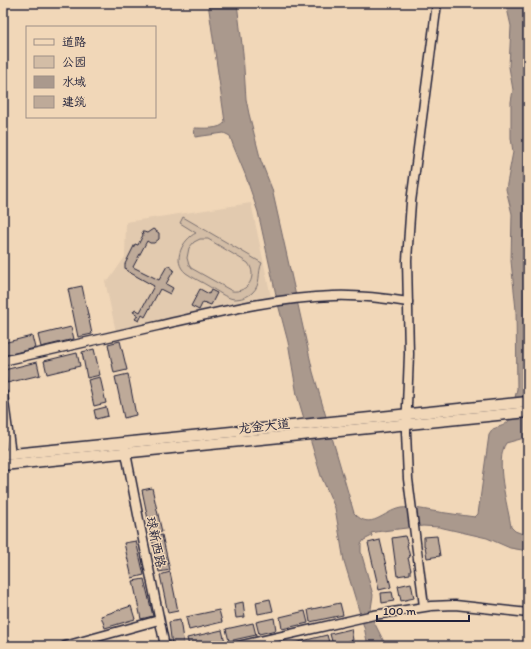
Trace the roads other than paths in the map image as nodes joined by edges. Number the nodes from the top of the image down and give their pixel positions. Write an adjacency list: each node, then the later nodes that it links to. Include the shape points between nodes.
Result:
1 (437, 3): 2 (street, via 410,213)
2 (408, 302): 3 (street, via 350,296 274,302); 8 (street)
3 (3, 361)
4 (3, 394): 10 (street)
5 (528, 402): 6 (main road, 龙金大道)
6 (508, 409): 7 (main road, 龙金大道); 8 (main road, 龙金大道)
7 (528, 412)
8 (407, 419): 9 (main road, 龙金大道); 12 (street, via 408,479)
9 (125, 448): 10 (main road, 龙金大道); 11 (main road, 龙金大道); 14 (street, 球新西路)
10 (7, 455)
11 (3, 465)
12 (424, 606): 13 (street, via 455,605); 17 (street)
13 (528, 613)
14 (159, 620): 15 (street); 16 (street, 球新西路)
15 (65, 646)
16 (165, 646)
17 (238, 646)

